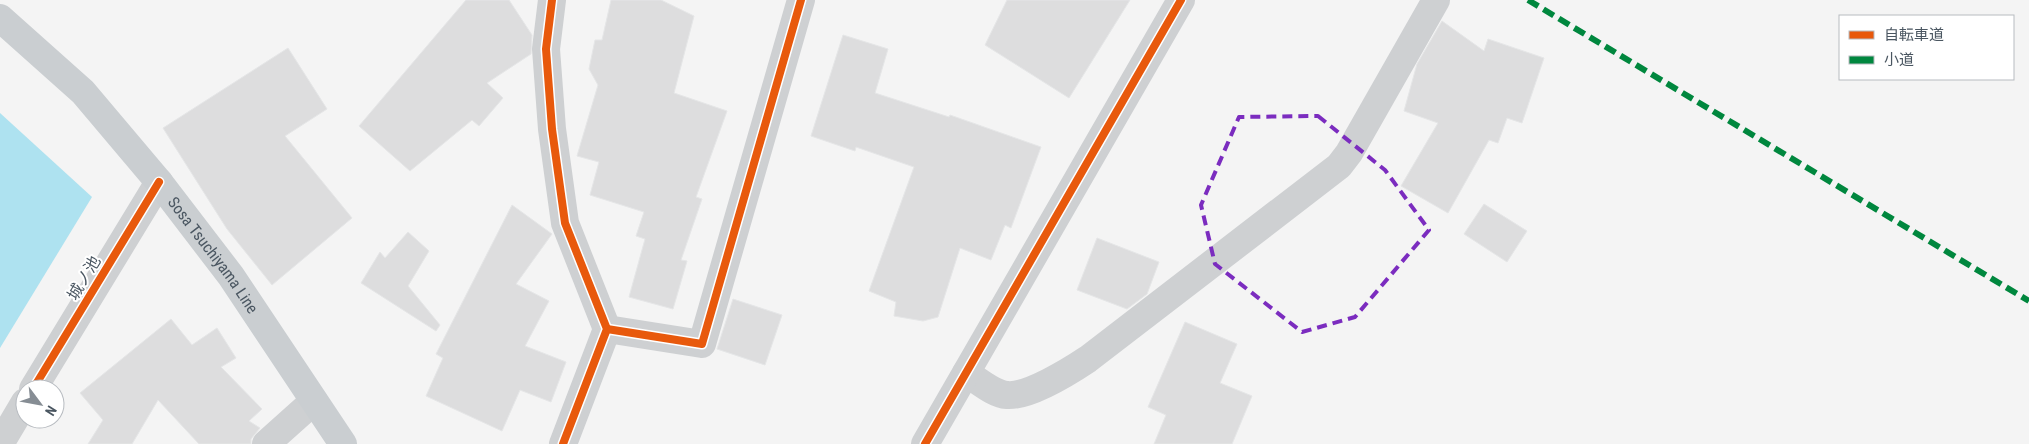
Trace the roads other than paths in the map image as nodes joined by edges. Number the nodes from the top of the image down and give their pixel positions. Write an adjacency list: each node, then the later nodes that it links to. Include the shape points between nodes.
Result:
1 (552, 0): 7 (street, via 546,49 552,129 565,224)
2 (801, 0): 7 (street, via 702,344)
3 (1181, 0): 8 (street)
4 (1436, 0): 8 (street, via 1339,166 1088,360 1059,377 1034,389 1008,396)
5 (0, 18): 6 (main road, Sosa Tsuchiyama Line, via 83,92)
6 (159, 182): 9 (street, 城ノ池); 10 (main road, Sosa Tsuchiyama Line, via 232,276)
7 (607, 329): 15 (street)
8 (966, 373): 16 (street)
9 (39, 379)
10 (314, 401): 13 (street); 14 (main road, Sosa Tsuchiyama Line)
11 (15, 419): 12 (street)
12 (0, 444)
13 (266, 444)
14 (342, 444)
15 (562, 444)
16 (925, 444)

